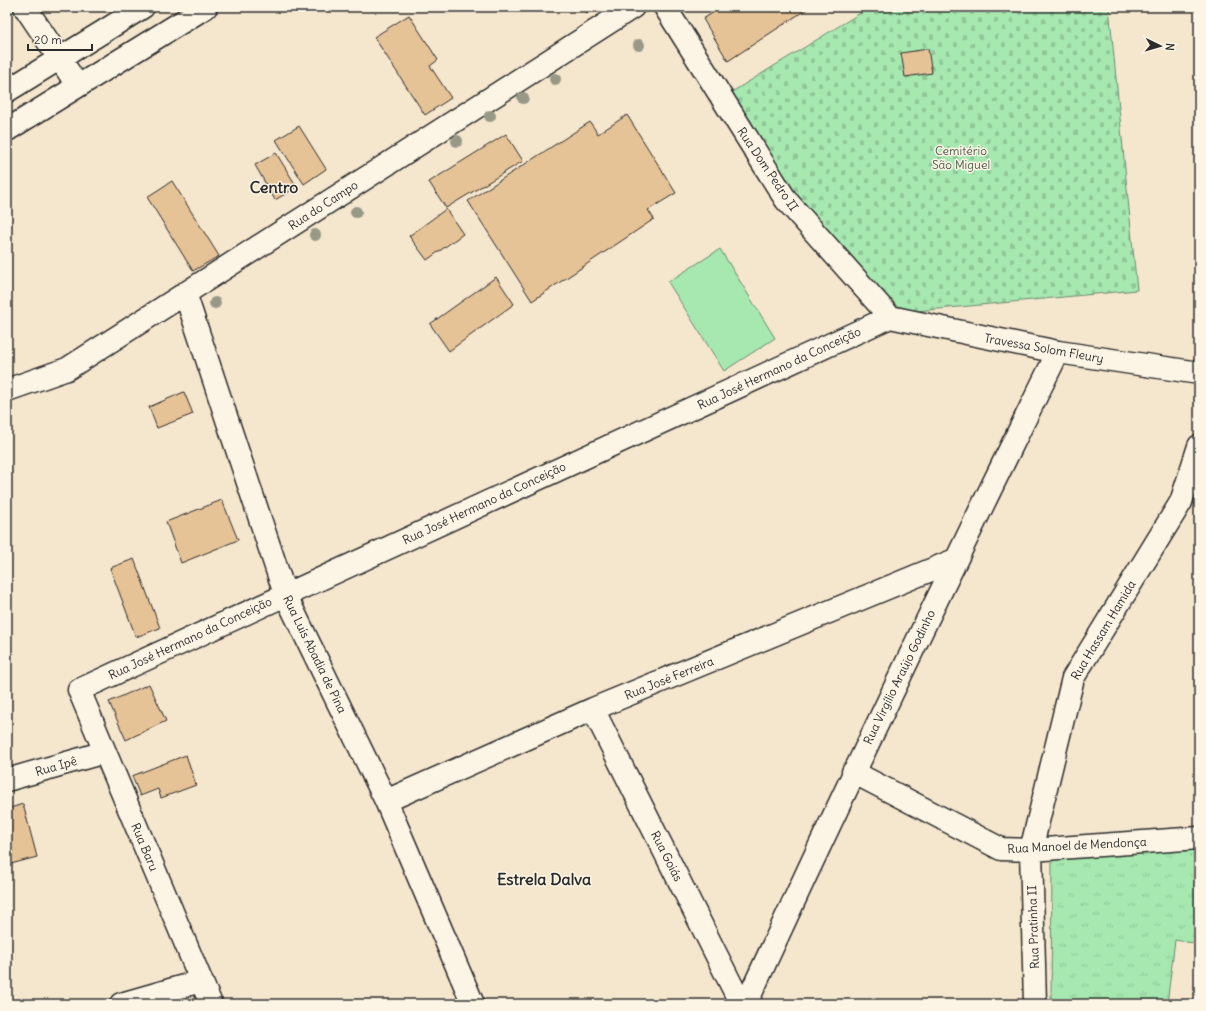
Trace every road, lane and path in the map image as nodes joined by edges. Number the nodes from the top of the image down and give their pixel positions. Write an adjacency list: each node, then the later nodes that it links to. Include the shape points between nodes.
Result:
1 (25, 7): 6 (street)
2 (143, 7): 6 (street)
3 (206, 7): 7 (street)
4 (633, 7): 10 (street, Rua do Campo)
5 (665, 7): 11 (street, Rua Dom Pedro II, via 786,200)
6 (59, 58): 7 (street); 8 (street)
7 (78, 86): 9 (street)
8 (7, 91)
9 (7, 130)
10 (185, 293): 14 (street, Rua do Campo, via 67,369); 17 (street, Rua Luís Abadia de Pina)
11 (890, 317): 12 (street, Travessa Solom Fleury); 17 (street, Rua José Hermano da Conceição)
12 (1058, 352): 13 (street, Travessa Solom Fleury); 16 (street, Rua Virgílio Araújo Godinho)
13 (1199, 372)
14 (7, 390)
15 (1199, 446): 25 (street, Rua Hassam Hamida, via 1180,502 1073,678)
16 (955, 560): 19 (street, Rua José Ferreira); 21 (street, Rua Virgílio Araújo Godinho)
17 (285, 594): 18 (street, Rua José Hermano da Conceição); 23 (street, Rua Luís Abadia de Pina)
18 (79, 690): 20 (street, Rua Baru)
19 (593, 709): 23 (street, Rua José Ferreira); 30 (street, Rua Goiás)
20 (105, 752): 22 (street, Rua Ipê); 26 (street, Rua Baru)
21 (853, 772): 25 (street, Rua Manoel de Mendonça, via 1001,849); 31 (street, Rua Virgílio Araújo Godinho)
22 (7, 780)
23 (386, 801): 29 (street, Rua Luís Abadia de Pina)
24 (1199, 838): 25 (street, Rua Manoel de Mendonça)
25 (1031, 850): 32 (street, Rua Pratinha II)
26 (201, 981): 27 (street); 28 (street, Rua Baru)
27 (121, 1004)
28 (211, 1004)
29 (473, 1004)
30 (741, 1004)
31 (746, 1004)
32 (1035, 1004)

